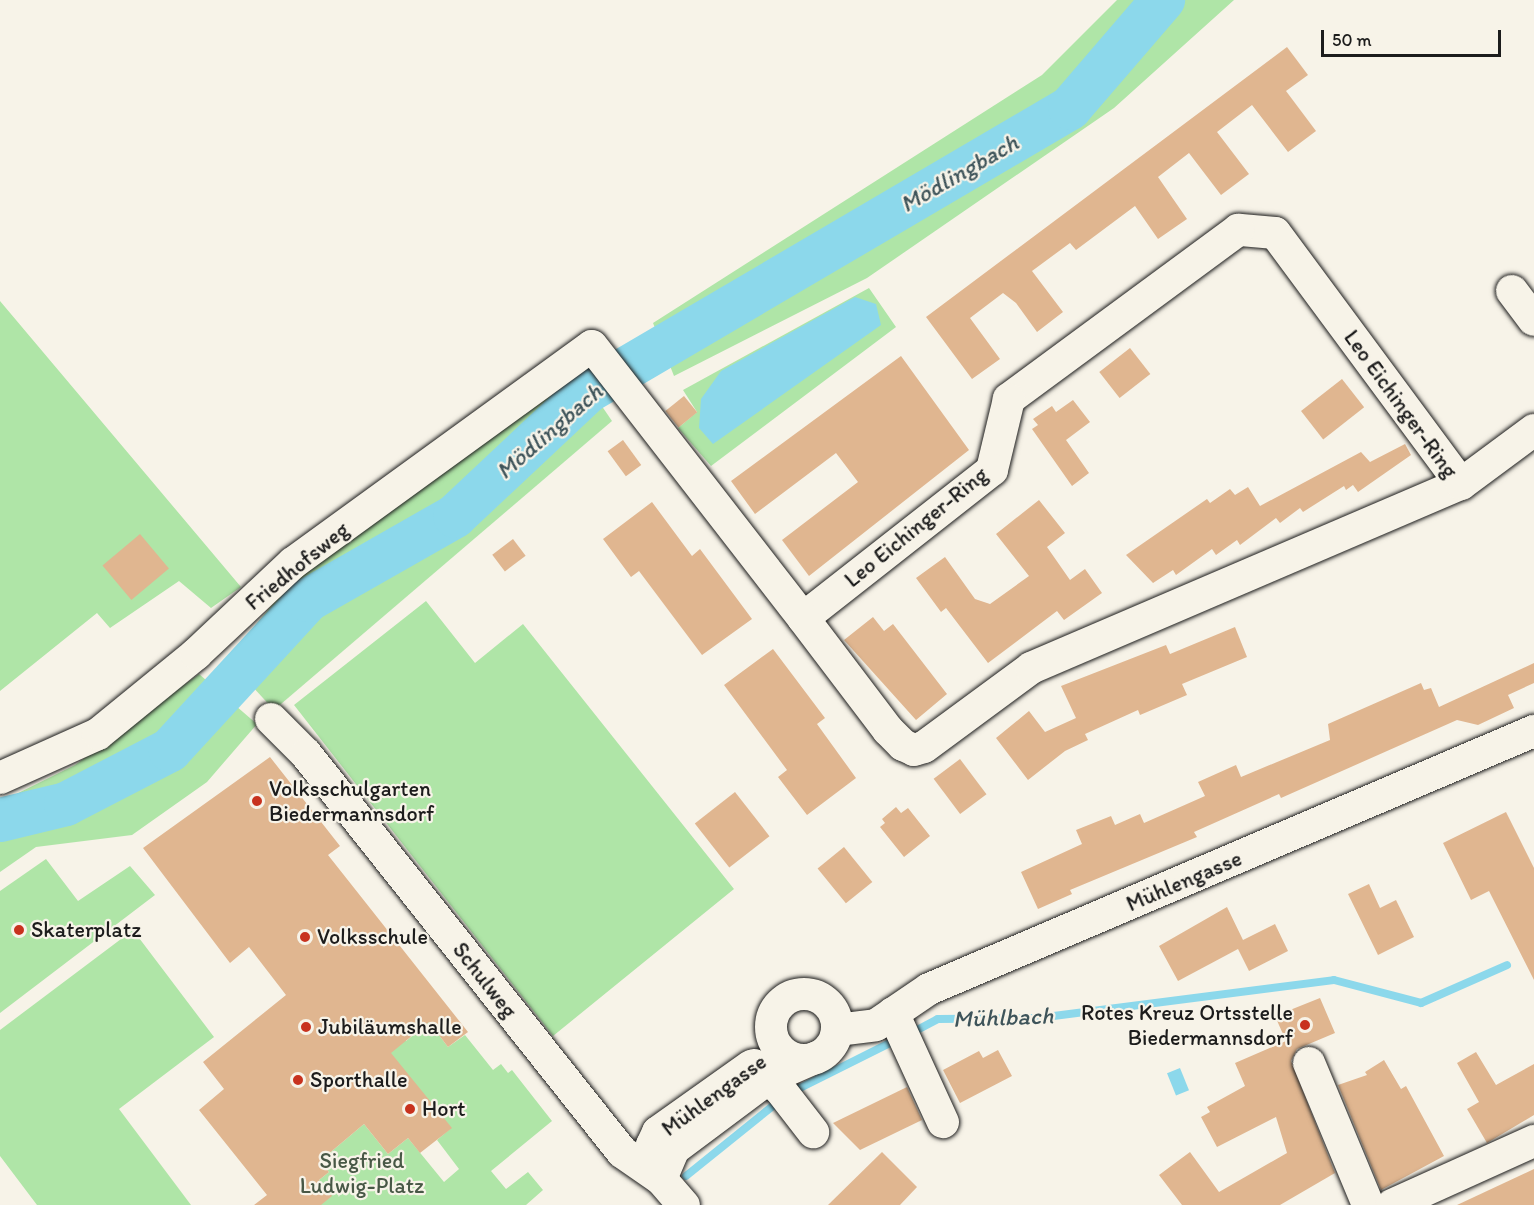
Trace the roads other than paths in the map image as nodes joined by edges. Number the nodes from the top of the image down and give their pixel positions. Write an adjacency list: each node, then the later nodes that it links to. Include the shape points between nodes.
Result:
1 (1512, 291): 2 (street)
2 (1534, 320)
3 (599, 355): 6 (street, Leo Eichinger-Ring); 9 (street, Friedhofsweg, via 293,563 196,654 98,734)
4 (1534, 430): 5 (street)
5 (1461, 484): 6 (street, Leo Eichinger-Ring, via 1031,668 944,735 914,750 888,730); 6 (street, Leo Eichinger-Ring, via 1275,233 1238,230 1009,399 992,470)
6 (803, 618)
7 (271, 719): 17 (street, Schulweg, via 306,754 622,1152)
8 (1534, 731): 10 (street, Mühlengasse, via 929,989)
9 (0, 778)
10 (893, 1013): 11 (street, Mühlengasse, via 876,1026); 14 (street)
11 (837, 1030): 13 (street, Mühlengasse, via 827,1050 818,1057 798,1059); 13 (street, Mühlengasse, via 834,1013 823,1000 812,995 790,997 781,1003 772,1021)
12 (1309, 1063): 18 (street)
13 (770, 1070): 15 (street); 17 (street, Mühlengasse, via 658,1132 651,1145)
14 (943, 1122)
15 (806, 1123)
16 (1534, 1141): 19 (street)
17 (671, 1191)
18 (1368, 1205)
19 (1392, 1205)

